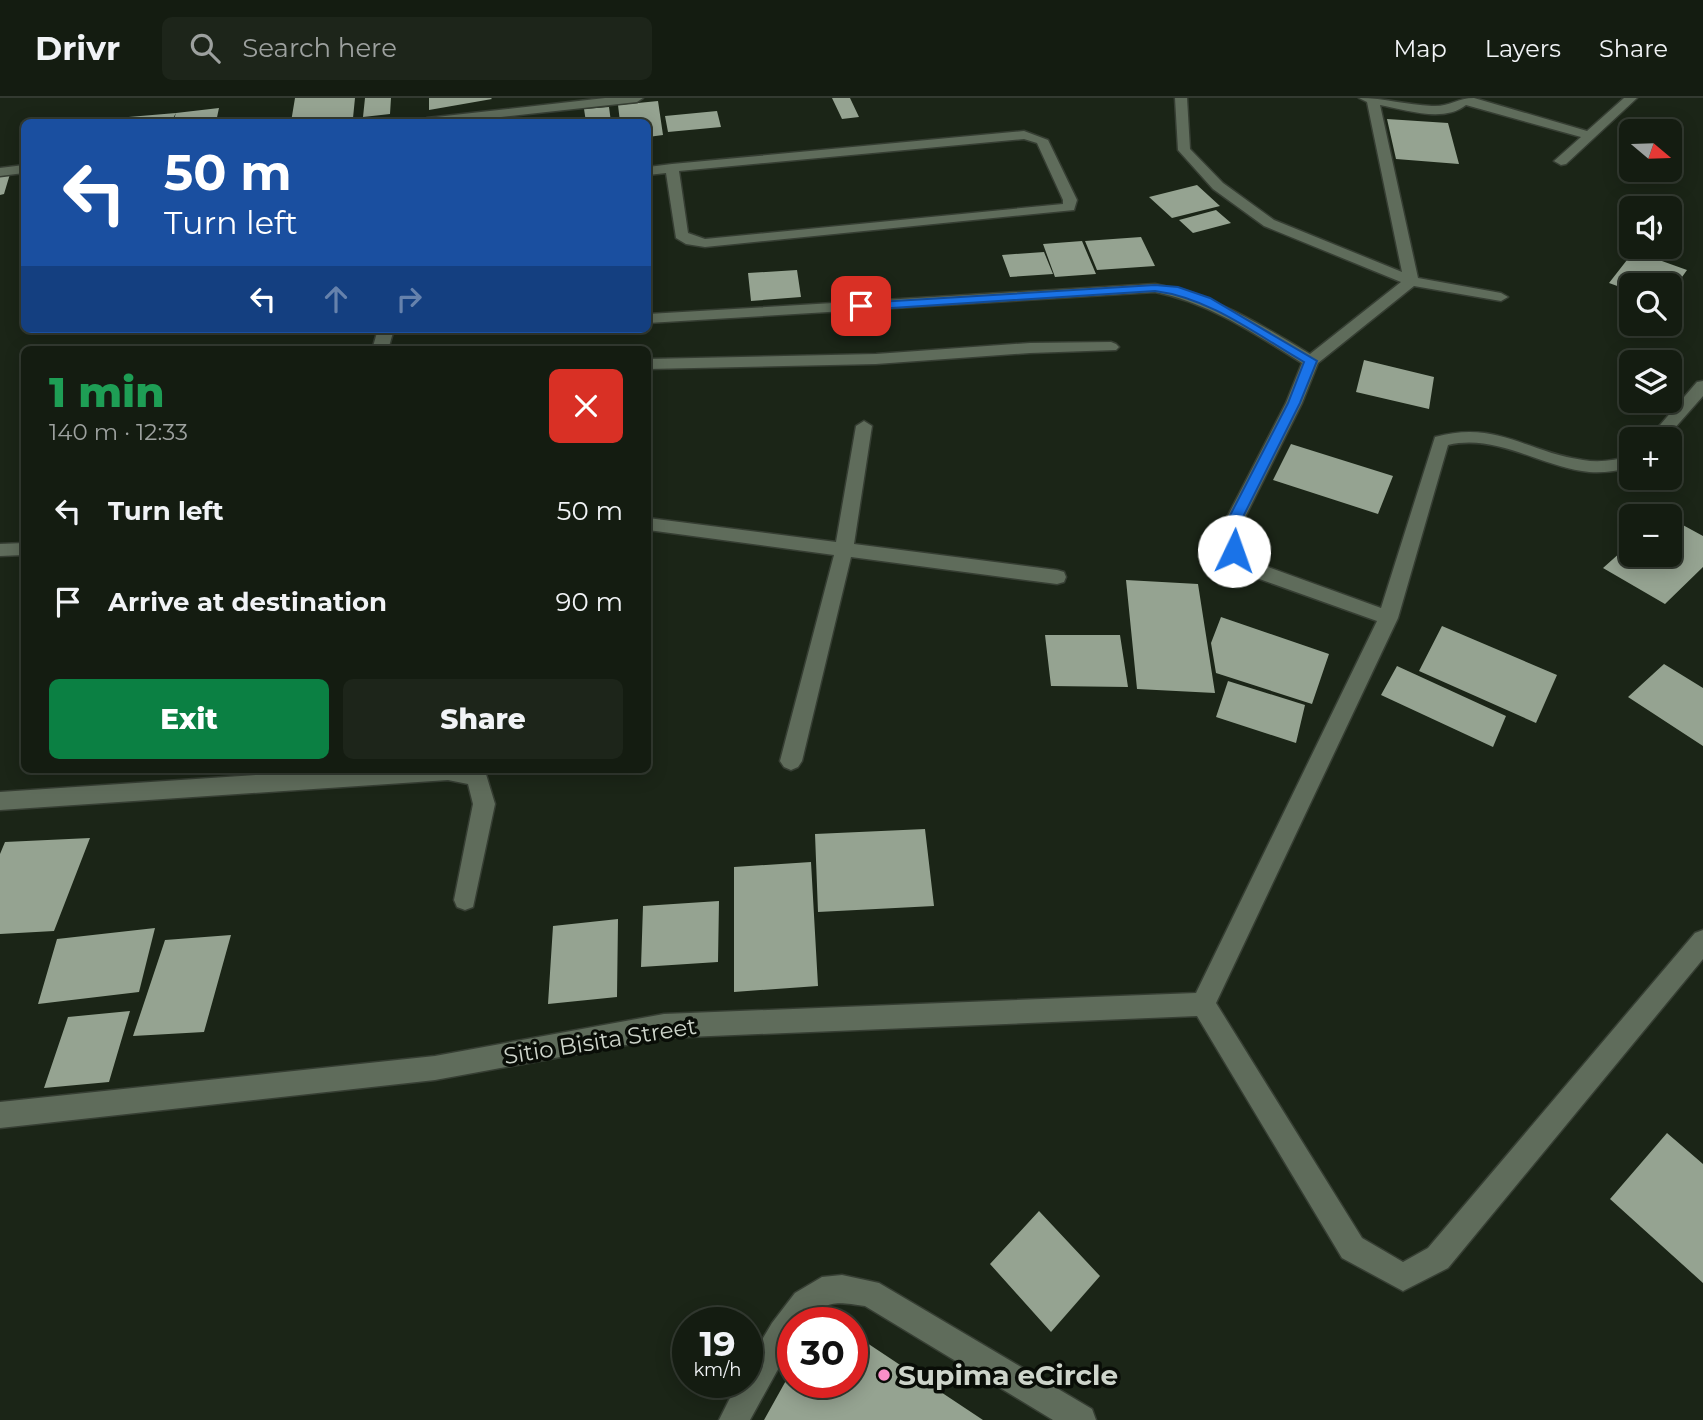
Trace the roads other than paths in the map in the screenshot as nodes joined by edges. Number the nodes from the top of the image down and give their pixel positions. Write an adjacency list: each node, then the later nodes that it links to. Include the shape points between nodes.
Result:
1 (637, 98): 6 (street)
2 (1181, 98): 13 (street, via 1184,150 1218,186 1269,223)
3 (1630, 98): 7 (street)
4 (1369, 99): 5 (street, via 1453,110); 13 (street)
5 (1466, 99): 7 (street)
6 (452, 119)
7 (1589, 135): 8 (street)
8 (1561, 161)
9 (672, 168): 9 (street, via 1033,136 1042,140 1070,200 1069,207 1059,209 705,243 681,235); 11 (street)
10 (21, 169): 12 (street)
11 (651, 171)
12 (0, 172)
13 (1411, 281): 14 (street); 17 (street)
14 (1501, 297)
15 (651, 320): 17 (street, via 1155,288 1206,301)
16 (1111, 347): 18 (street)
17 (1311, 361): 28 (street, via 1230,529 1234,551 1258,571)
18 (651, 364)
19 (1703, 386): 21 (street)
20 (864, 426): 26 (street)
21 (1667, 427)
22 (1619, 467): 28 (street, via 1587,468 1480,436 1458,434 1441,441)
23 (651, 524): 26 (street)
24 (21, 549): 25 (street)
25 (0, 550)
26 (844, 550): 27 (street); 29 (street)
27 (1057, 577)
28 (1388, 618): 35 (street)
29 (791, 761)
30 (418, 773): 32 (street)
31 (460, 773): 33 (street, via 477,776 484,804)
32 (0, 801)
33 (465, 900)
34 (1703, 941): 35 (street, via 1438,1258 1403,1278 1352,1248)
35 (1203, 1004): 36 (street, Sitio Bisita Street, via 664,1026 435,1068)
36 (0, 1115)
37 (734, 1420): 38 (street, via 796,1312 817,1292 841,1289 869,1293)
38 (1081, 1420)

